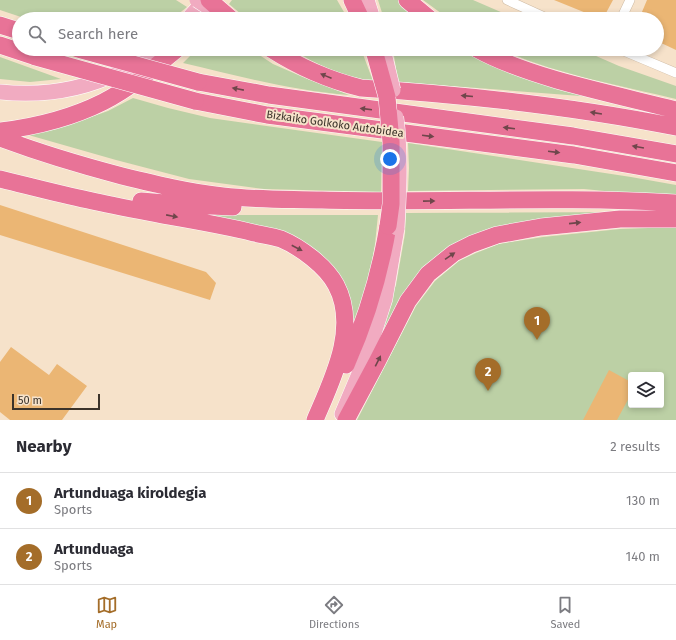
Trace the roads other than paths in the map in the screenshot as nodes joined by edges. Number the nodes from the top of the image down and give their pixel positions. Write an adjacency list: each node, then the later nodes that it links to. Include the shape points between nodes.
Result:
1 (197, 0): 11 (main road, bridge)
2 (205, 0): 9 (main road)
3 (209, 0): 12 (highway, bridge)
4 (221, 0): 10 (highway)
5 (407, 0): 15 (highway)
6 (507, 0): 16 (street)
7 (630, 0): 17 (street)
8 (363, 1): 13 (highway); 14 (main road)
9 (194, 12)
10 (212, 12)
11 (216, 12)
12 (223, 12)
13 (362, 12)
14 (369, 12)
15 (422, 12)
16 (534, 12)
17 (624, 12)
18 (0, 25): 19 (highway)
19 (12, 29)
20 (0, 45): 21 (highway, Bizkaiko Golkoko Autobidea, one-way to 21, bridge)
21 (12, 49)
22 (33, 56): 37 (highway, Bizkaiko Golkoko Autobidea, one-way to 37, bridge, via 195,101 267,115 574,155)
23 (103, 56): 36 (highway, Bizkaiko Golkoko Autobidea, one-way to 23, bridge, via 574,136 269,95 198,82)
24 (144, 56): 31 (main road, via 119,72 79,87 46,93)
25 (168, 56): 34 (highway, via 143,77 103,102 44,123)
26 (284, 56): 33 (highway, one-way to 26, via 543,105 362,88 312,71)
27 (378, 56): 42 (highway, bridge, via 387,97 391,142)
28 (493, 56): 32 (highway, via 548,77)
29 (636, 56): 30 (street)
30 (676, 73)
31 (0, 92)
32 (676, 110)
33 (676, 127)
34 (0, 131)
35 (0, 138): 39 (highway, via 64,160 186,190 250,198)
36 (676, 154)
37 (676, 173)
38 (5, 180): 39 (highway, via 123,199 189,205 258,208); 43 (highway, one-way to 43, via 89,201 280,239 307,253 336,284 341,298 345,332 337,369)
39 (376, 202): 40 (highway, one-way to 40, via 630,200)
40 (676, 203)
41 (676, 219): 45 (highway, one-way to 41, via 408,300 428,274 454,253 497,235 541,227 620,219)
42 (393, 227): 43 (highway, via 358,338 328,404); 44 (main road, via 385,299 367,355)
43 (316, 420)
44 (339, 420)
45 (346, 420)

